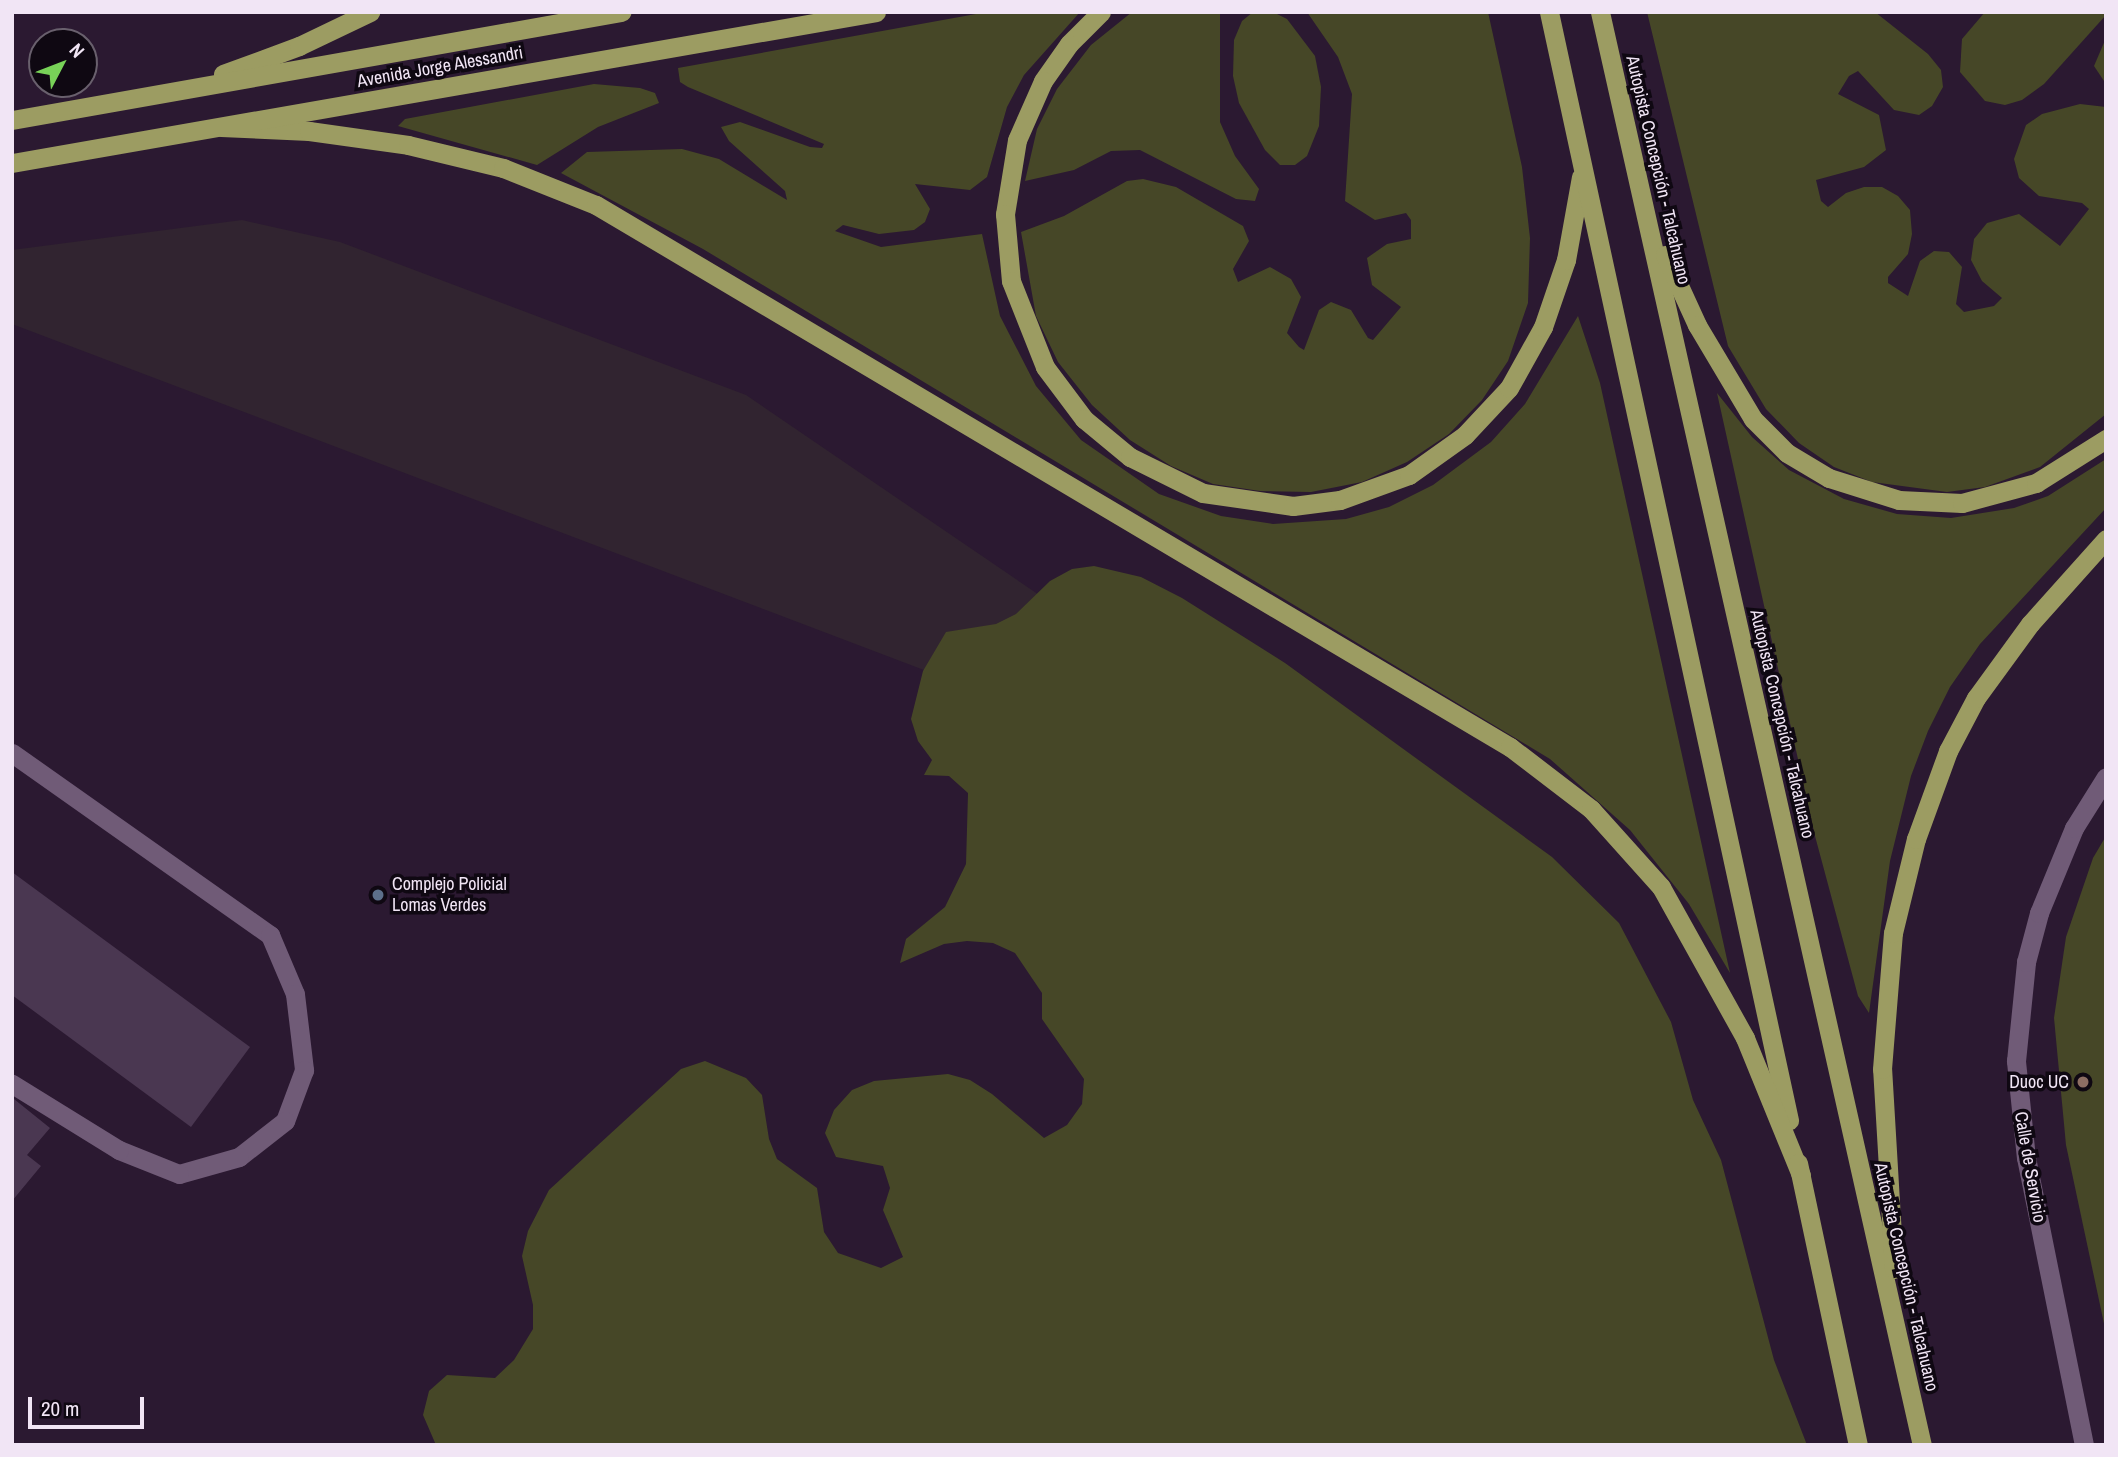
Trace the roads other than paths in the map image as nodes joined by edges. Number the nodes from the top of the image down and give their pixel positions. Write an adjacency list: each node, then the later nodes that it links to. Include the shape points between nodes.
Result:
1 (370, 12): 7 (highway, via 299,46)
2 (621, 12): 7 (highway, Avenida Jorge Alessandri)
3 (876, 12): 9 (highway, Avenida Jorge Alessandri)
4 (1101, 12): 10 (highway, via 1069,44 1043,81 1017,140 1005,205 1011,281 1045,368 1084,419 1130,457 1203,493 1293,506 1340,500 1409,475 1465,435 1509,388 1544,327 1566,260)
5 (1549, 12): 10 (highway)
6 (1600, 12): 12 (highway, Autopista Concepción - Talcahuano)
7 (172, 92): 8 (highway, Avenida Jorge Alessandri)
8 (12, 120)
9 (221, 127): 11 (highway, Avenida Jorge Alessandri); 18 (highway, via 309,131 408,145 503,168 596,205 1510,747 1591,809 1661,887 1745,1038)
10 (1583, 162): 18 (highway)
11 (12, 163)
12 (1644, 204): 13 (highway, via 1697,325 1739,398 1770,438 1829,478 1899,499 1971,502 2043,480); 19 (highway, Autopista Concepción - Talcahuano)
13 (2106, 439)
14 (2106, 539): 19 (highway, via 2016,642 1962,721 1925,809 1900,901 1884,1031 1883,1118 1891,1249)
15 (12, 753): 17 (street, via 270,935 295,994 304,1070 285,1121 239,1157 179,1174 119,1150)
16 (2106, 777): 21 (street, Calle de Servicio, via 2074,828 2039,913 2024,975 2016,1061 2026,1158)
17 (12, 1084)
18 (1801, 1175): 20 (highway)
19 (1920, 1439)
20 (1858, 1445)
21 (2084, 1445)

